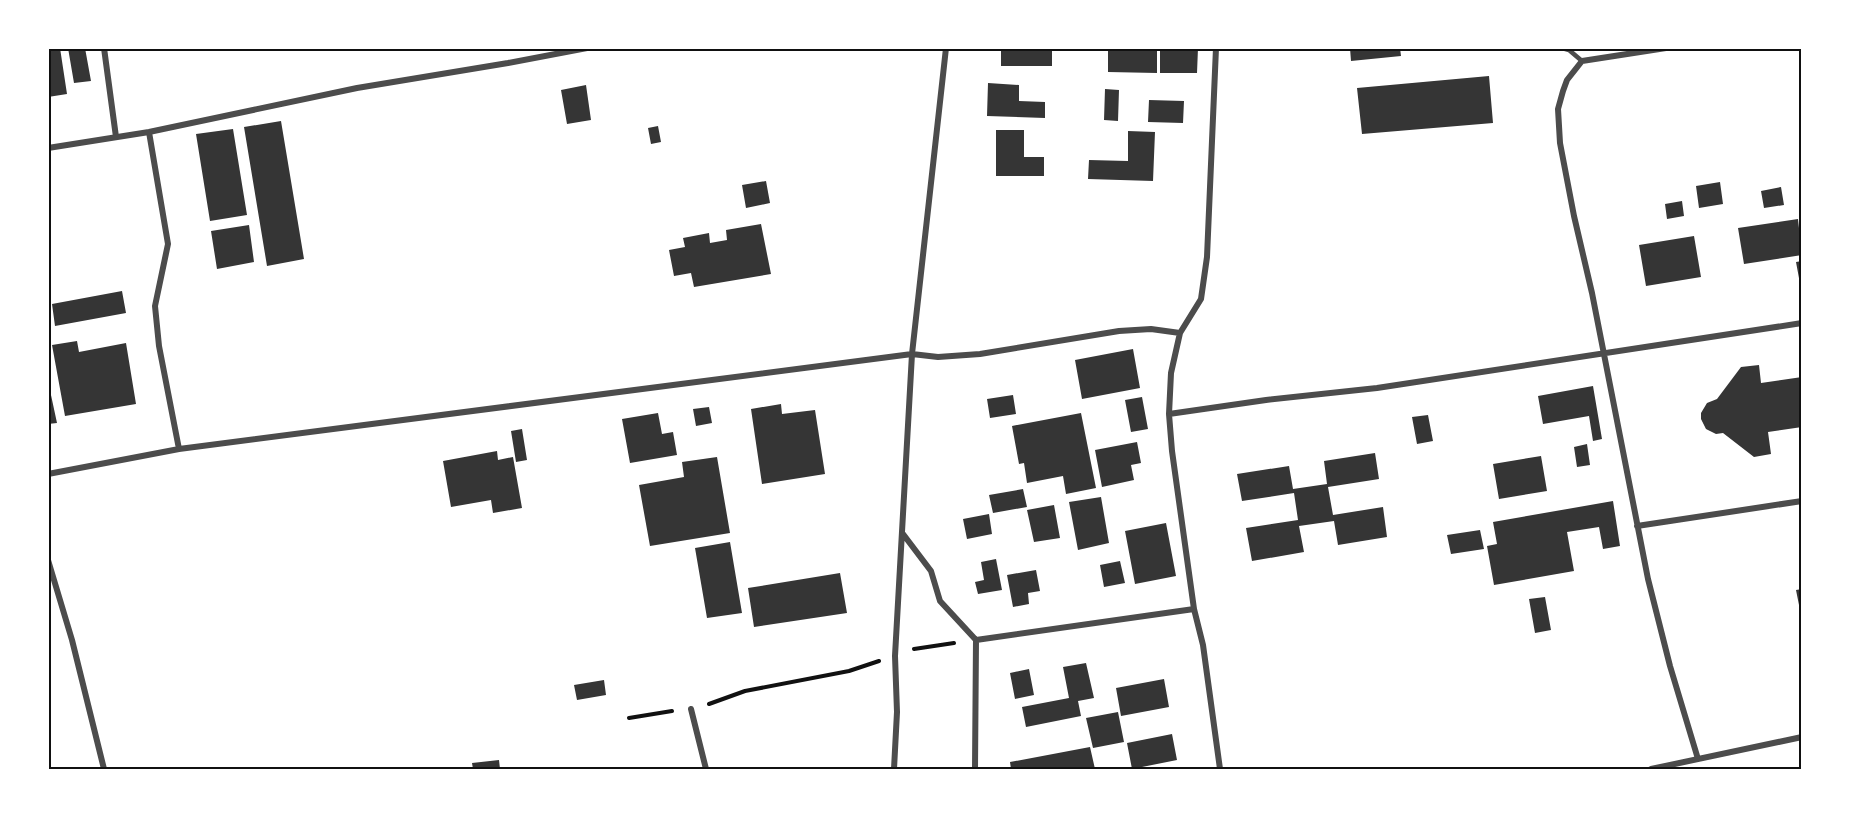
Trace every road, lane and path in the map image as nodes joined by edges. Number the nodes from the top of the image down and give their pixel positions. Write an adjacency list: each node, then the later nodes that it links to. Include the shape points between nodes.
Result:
1 (104, 48): 9 (street)
2 (587, 48): 8 (street, via 357,88)
3 (946, 48): 13 (street)
4 (1216, 48): 12 (street, via 1207,257 1201,298)
5 (1562, 48): 7 (lane)
6 (1666, 48): 7 (street)
7 (1582, 61): 14 (street, via 1568,80 1558,109 1560,142)
8 (149, 132): 9 (street); 16 (street, via 168,244 155,306)
9 (116, 137): 10 (street)
10 (48, 148)
11 (1802, 323): 14 (street)
12 (1180, 333): 13 (street, via 1152,329 1119,331 980,354); 15 (street, via 1171,373)
13 (912, 354): 16 (street); 20 (street)
14 (1604, 355): 15 (street); 19 (street)
15 (1169, 414): 22 (street)
16 (179, 449): 17 (street)
17 (48, 474)
18 (1802, 501): 19 (street)
19 (1637, 526): 28 (street, via 1667,655)
20 (903, 534): 23 (street, via 931,571 940,601); 24 (street)
21 (48, 560): 29 (street)
22 (1194, 609): 23 (street); 33 (street)
23 (976, 640): 24 (path, via 922,647); 32 (street)
24 (895, 656): 25 (path, via 849,671 745,691); 31 (street)
25 (691, 709): 26 (path); 30 (street)
26 (629, 718)
27 (1802, 737): 28 (street)
28 (1698, 759): 34 (street)
29 (104, 769)
30 (706, 769)
31 (894, 769)
32 (975, 769)
33 (1221, 769)
34 (1651, 769)

